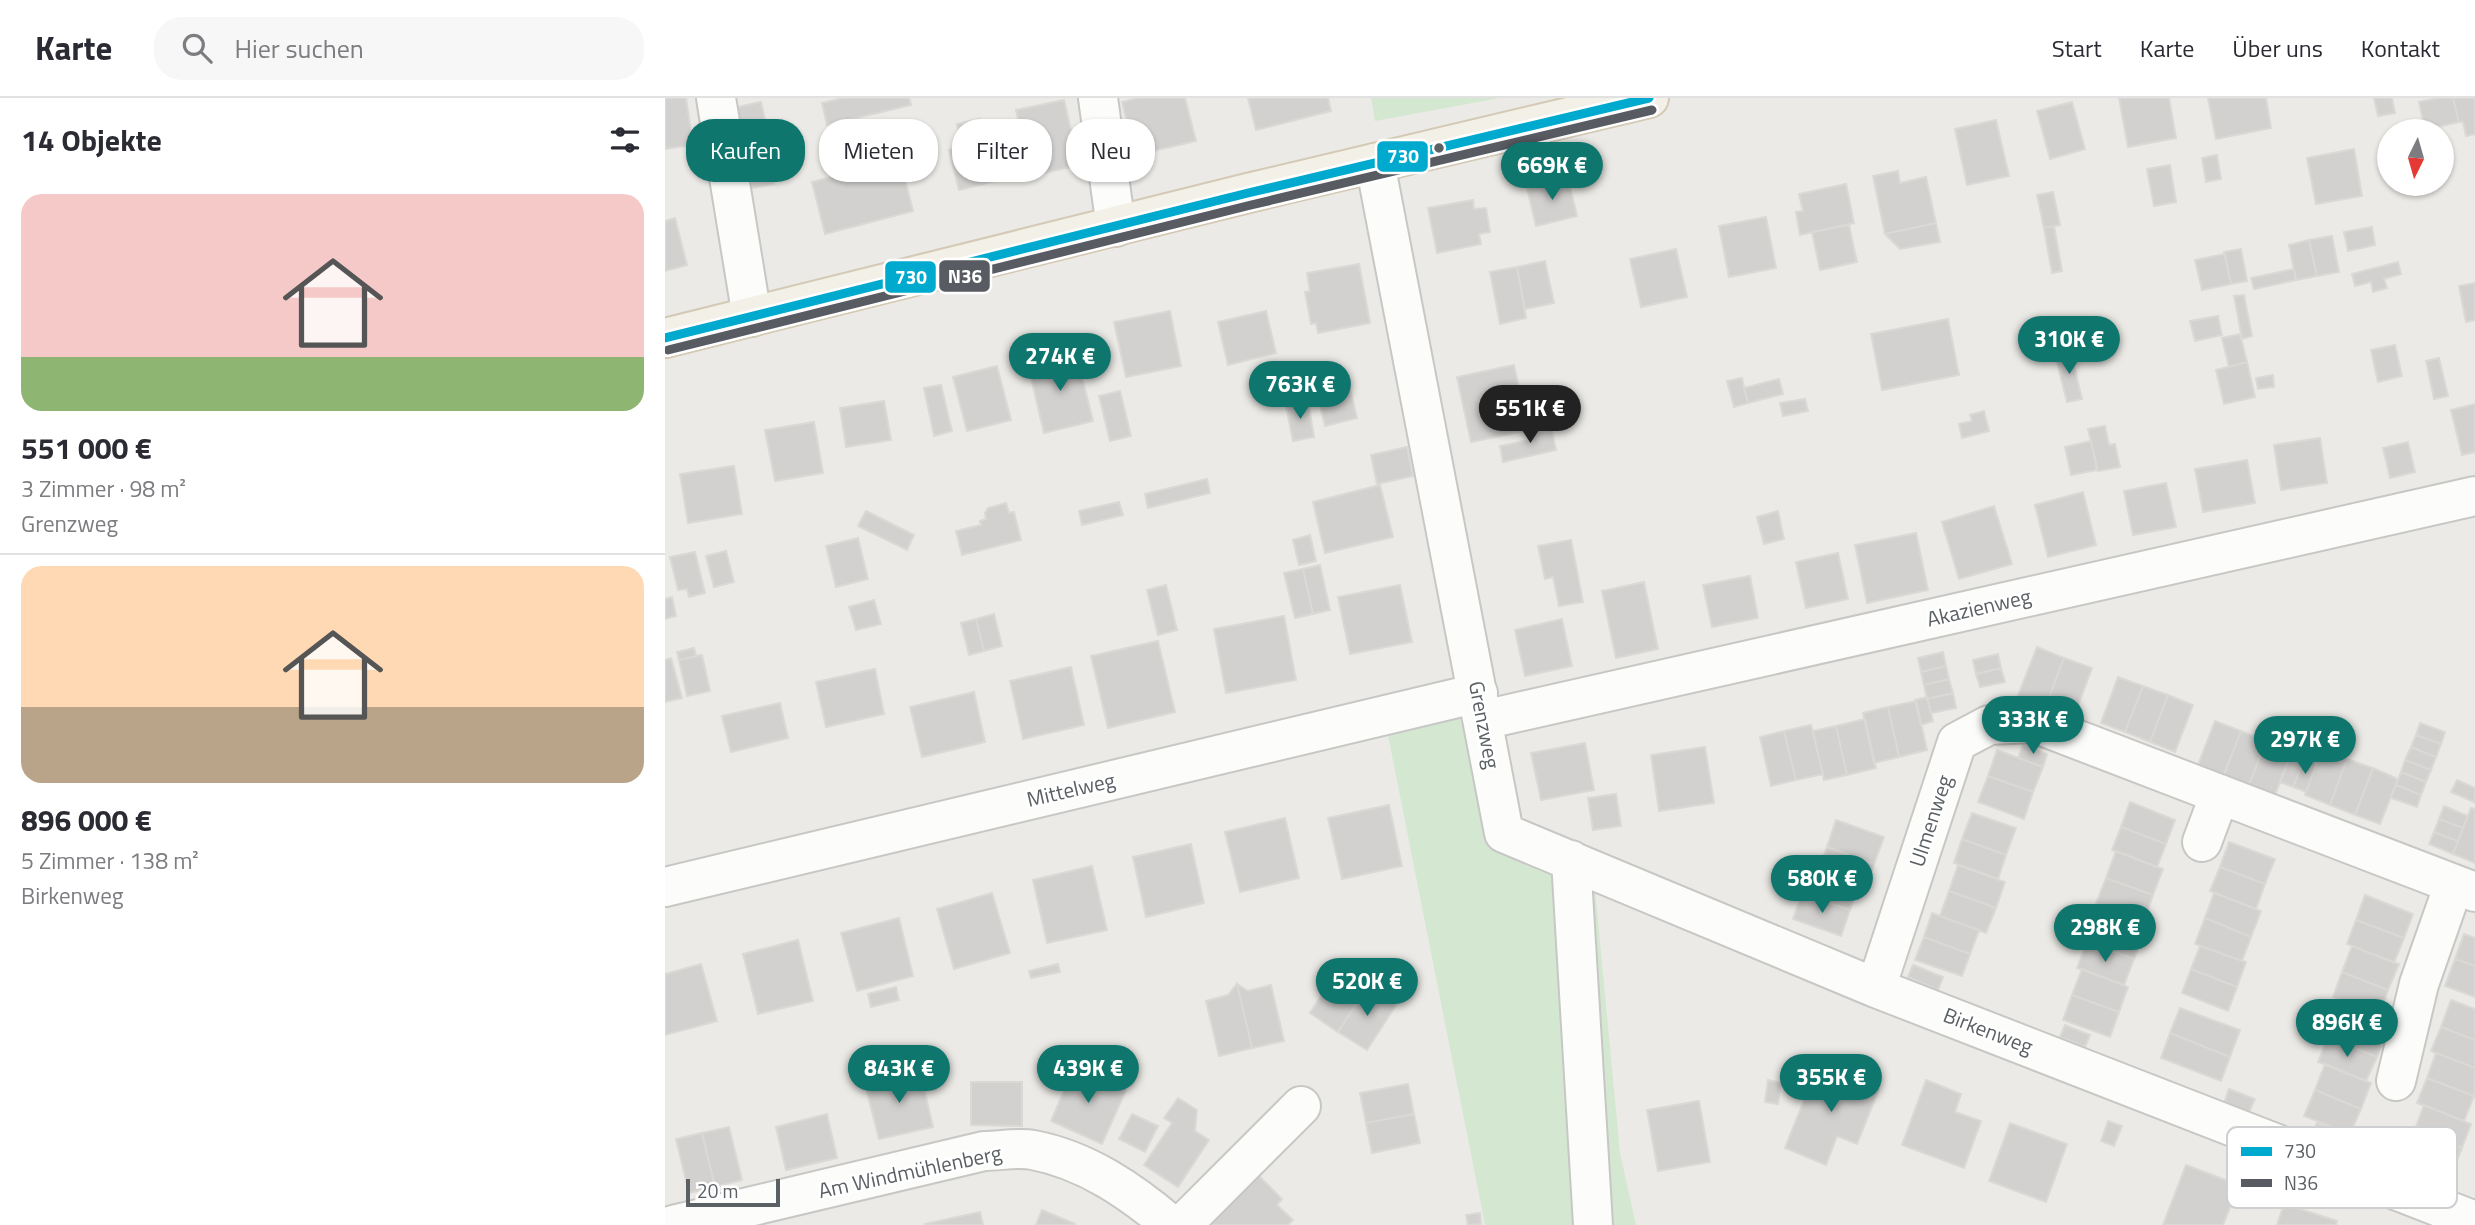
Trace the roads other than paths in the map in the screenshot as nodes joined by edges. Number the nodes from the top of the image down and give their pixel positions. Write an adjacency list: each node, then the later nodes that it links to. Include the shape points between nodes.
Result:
1 (716, 98): 7 (street)
2 (1098, 98): 6 (street)
3 (1649, 98): 4 (main road)
4 (1563, 107): 5 (main road)
5 (1375, 163): 6 (main road); 10 (street, Grenzweg)
6 (1116, 227): 7 (main road)
7 (752, 317): 8 (main road)
8 (665, 338)
9 (2475, 496): 10 (street, Akazienweg)
10 (1480, 707): 12 (street, Grenzweg); 15 (street, Mittelweg)
11 (2220, 794): 13 (street); 16 (street, Ulmenweg); 17 (street, Ulmenweg, via 2034,723 1989,725 1957,742)
12 (1504, 833): 14 (street, Birkenweg)
13 (2202, 842)
14 (1571, 860): 17 (street, Birkenweg); 26 (street)
15 (665, 887)
16 (2465, 888): 18 (street, via 2419,984)
17 (1876, 988): 20 (street, Birkenweg)
18 (2396, 1081)
19 (1301, 1106): 25 (street)
20 (2233, 1127)
21 (2442, 1208): 22 (street, Birkenweg)
22 (2475, 1221)
23 (673, 1225): 24 (street, Am Windmühlenberg, via 984,1152 1032,1150 1081,1165 1133,1193)
24 (1171, 1225)
25 (1182, 1225)
26 (1593, 1225)

